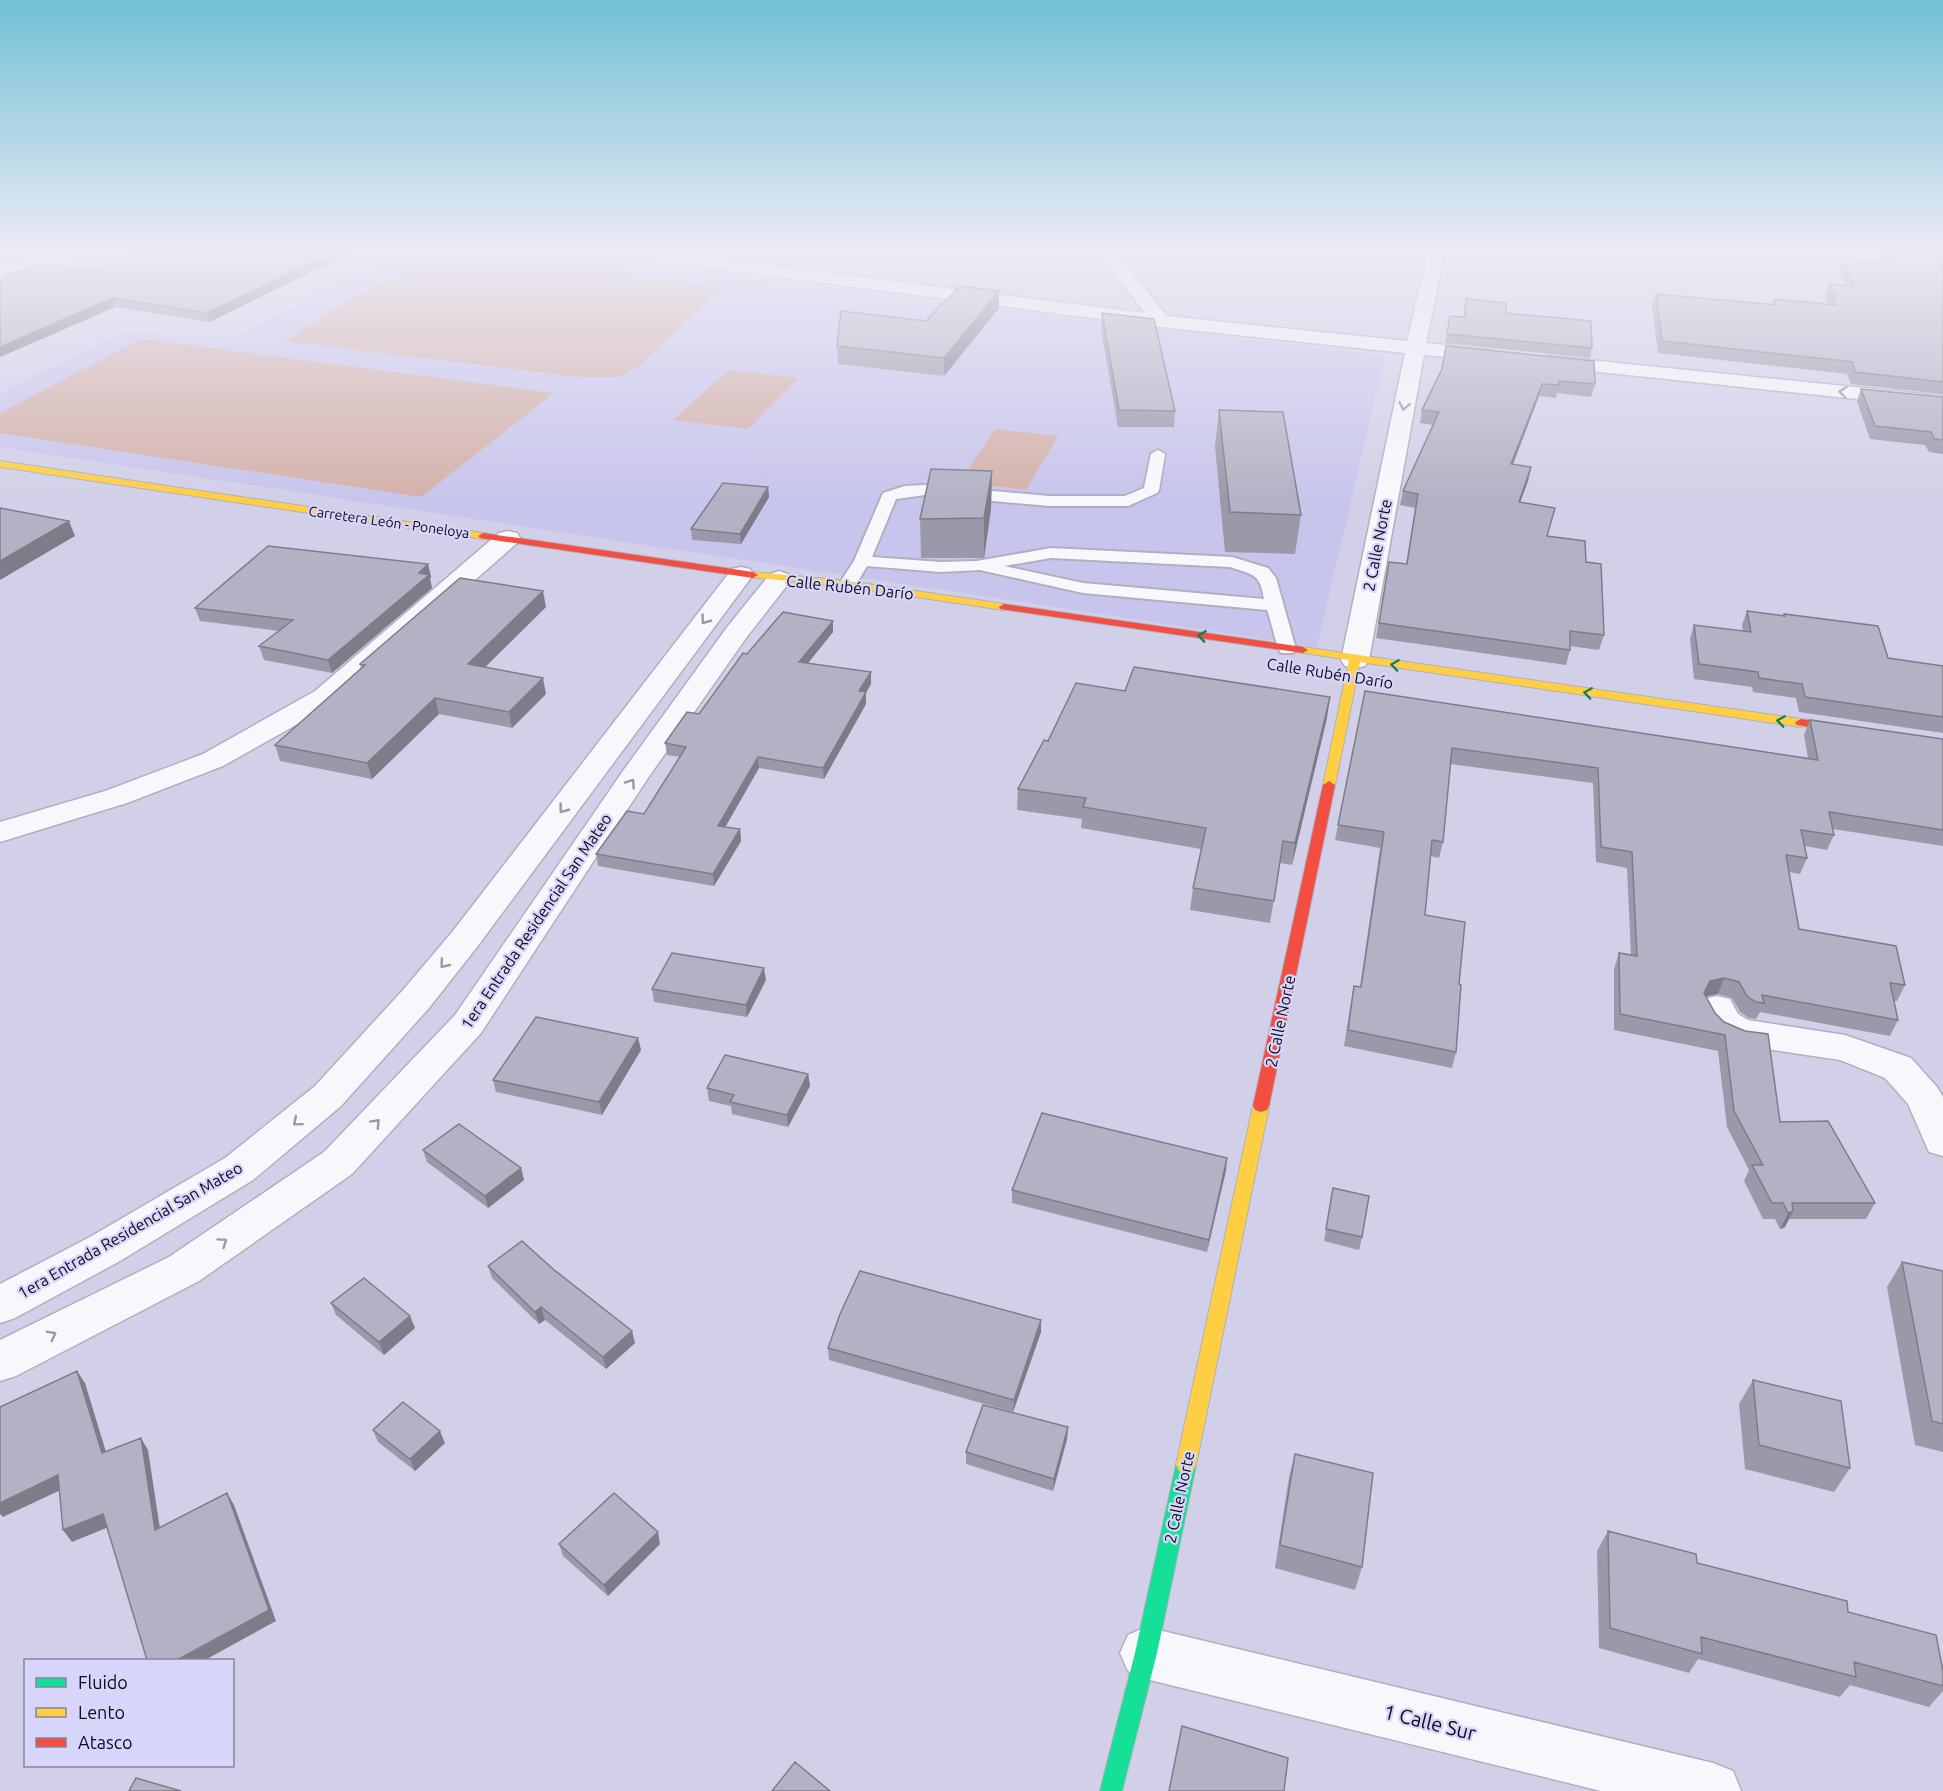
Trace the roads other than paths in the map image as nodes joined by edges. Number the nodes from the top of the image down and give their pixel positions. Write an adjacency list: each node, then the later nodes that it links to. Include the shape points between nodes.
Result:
1 (1266, 333): 3 (street)
2 (1419, 333): 3 (street, 2 Calle Norte)
3 (1415, 349): 4 (street); 20 (street, 2 Calle Norte, one-way to 20)
4 (1509, 358)
5 (1533, 361): 6 (street, one-way to 5)
6 (1943, 402)
7 (1158, 454): 11 (lane, via 1151,490 1128,501 1049,501 925,490 889,496)
8 (0, 464): 9 (street, Carretera León - Poneloya)
9 (508, 538): 13 (street, Carretera León - Poneloya); 22 (street, via 325,697 213,760 116,797)
10 (1098, 555): 12 (lane, via 1051,553); 16 (lane); 18 (lane, via 1232,562 1262,572 1270,582)
11 (862, 561): 12 (lane); 15 (lane)
12 (977, 566): 16 (lane)
13 (741, 574): 14 (street, Carretera León - Poneloya); 25 (street, 1era Entrada Residencial San Mateo, one-way to 25, via 465,939 328,1096 239,1169 105,1249)
14 (778, 579): 15 (street, Calle Rubén Darío); 17 (street, Calle Rubén Darío); 26 (street, 1era Entrada Residencial San Mateo, one-way to 14, via 184,1269 338,1163 468,1024 634,777)
15 (848, 584): 19 (street, Calle Rubén Darío, one-way to 15)
16 (1083, 588): 18 (lane)
17 (834, 598)
18 (1274, 605): 19 (lane)
19 (1287, 649): 20 (street, Calle Rubén Darío)
20 (1353, 672): 21 (street, Calle Rubén Darío, one-way to 20); 27 (street, 2 Calle Norte)
21 (1943, 744)
22 (0, 831)
23 (1717, 1008): 24 (street, via 1724,1022 1739,1032 1845,1048 1898,1068 1924,1097)
24 (1943, 1140)
25 (0, 1305)
26 (0, 1362)
27 (1146, 1653): 28 (street, 2 Calle Norte); 29 (street, 1 Calle Sur)
28 (1111, 1791)
29 (1713, 1791)

